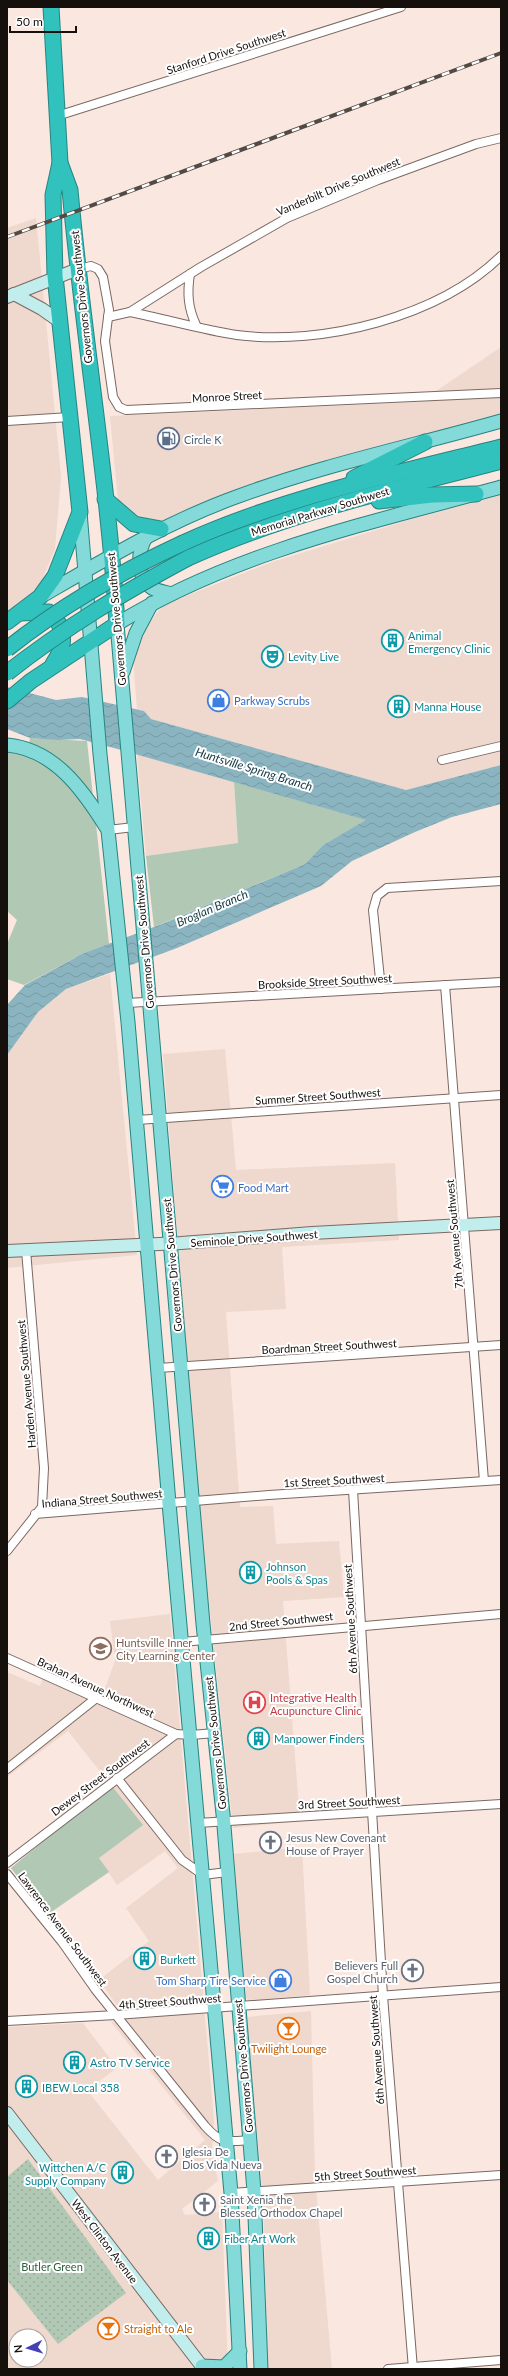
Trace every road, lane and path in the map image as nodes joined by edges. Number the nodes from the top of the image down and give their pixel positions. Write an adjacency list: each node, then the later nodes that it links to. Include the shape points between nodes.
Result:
1 (51, 7): 3 (highway, Governors Drive Southwest)
2 (401, 7): 3 (street, Stanford Drive Southwest)
3 (57, 116): 5 (highway, Governors Drive Southwest)
4 (501, 138): 8 (street, Vanderbilt Drive Southwest, via 476,144 378,180 287,218)
5 (60, 163): 7 (highway, Governors Drive Southwest, via 70,190); 9 (highway, Governors Drive Southwest, via 53,195)
6 (501, 256): 14 (street, via 486,270 452,292 390,320 300,337 238,335)
7 (78, 269): 9 (street); 12 (street, Monroe Street, via 91,266 98,269 103,277); 25 (highway, Governors Drive Southwest)
8 (190, 274): 11 (street, Vanderbilt Drive Southwest); 14 (street, via 187,292)
9 (55, 276): 10 (street); 13 (highway, Governors Drive Southwest)
10 (10, 295): 13 (street, via 42,309)
11 (130, 312): 12 (street, Vanderbilt Drive Southwest); 14 (street)
12 (108, 317): 15 (street, Monroe Street, via 105,341 113,397 119,408 126,410)
13 (59, 321): 16 (highway, Governors Drive Southwest)
14 (196, 325)
15 (501, 393)
16 (70, 417): 17 (street); 27 (highway, Governors Drive Southwest)
17 (7, 421)
18 (501, 421): 19 (main road)
19 (425, 442): 23 (highway); 28 (main road, via 237,496)
20 (501, 447): 23 (highway, Memorial Parkway Southwest)
21 (501, 461): 26 (highway, Memorial Parkway Southwest)
22 (501, 487): 24 (main road)
23 (323, 493): 38 (highway, Memorial Parkway Southwest, bridge, via 261,511 183,543 120,573 62,609)
24 (476, 494): 26 (highway, via 432,495); 32 (main road, via 259,556 216,572)
25 (105, 498): 28 (highway, via 134,524); 30 (highway, Governors Drive Southwest)
26 (334, 506): 40 (highway, Memorial Parkway Southwest, bridge, via 269,525 188,558 94,610)
27 (80, 512): 31 (main road, Governors Drive Southwest); 33 (highway, via 55,576)
28 (161, 530): 29 (main road)
29 (147, 536): 30 (main road); 32 (main road, via 139,551 142,574 153,589)
30 (111, 554): 31 (main road); 36 (highway, Governors Drive Southwest)
31 (85, 570): 33 (main road); 37 (main road, Governors Drive Southwest)
32 (171, 594): 34 (main road)
33 (40, 598): 35 (highway)
34 (153, 602): 36 (main road); 41 (main road, via 137,632)
35 (13, 617): 39 (highway, via 49,612 57,620 64,637)
36 (117, 624): 37 (highway); 41 (main road, Governors Drive Southwest)
37 (90, 640): 39 (highway); 47 (main road, Governors Drive Southwest)
38 (7, 649)
39 (52, 667): 42 (highway, via 31,680)
40 (7, 673)
41 (120, 678): 46 (main road, Governors Drive Southwest)
42 (7, 701)
43 (7, 745): 47 (main road, via 31,750 62,769 78,786)
44 (501, 746): 45 (street)
45 (442, 760)
46 (134, 827): 47 (street); 53 (main road, Governors Drive Southwest)
47 (108, 830): 52 (main road, Governors Drive Southwest)
48 (501, 880): 51 (street, via 387,888 378,896 373,910)
49 (501, 982): 50 (street, Brookside Street Southwest)
50 (445, 985): 51 (street, Brookside Street Southwest); 55 (street, 7th Avenue Southwest)
51 (382, 989): 53 (street, Brookside Street Southwest)
52 (126, 1003): 53 (street, Brookside Street Southwest); 57 (main road, Governors Drive Southwest)
53 (150, 1003): 56 (main road, Governors Drive Southwest)
54 (501, 1095): 55 (street, Summer Street Southwest)
55 (454, 1097): 56 (street, Summer Street Southwest); 59 (street, 7th Avenue Southwest)
56 (160, 1118): 57 (street, Summer Street Southwest); 60 (main road, Governors Drive Southwest)
57 (137, 1120): 61 (main road, Governors Drive Southwest)
58 (501, 1223): 59 (street, Seminole Drive Southwest)
59 (465, 1225): 60 (street, Seminole Drive Southwest); 65 (street, 7th Avenue Southwest)
60 (170, 1244): 61 (street, Seminole Drive Southwest); 66 (main road, Governors Drive Southwest)
61 (148, 1245): 62 (street, Seminole Drive Southwest); 67 (main road, Governors Drive Southwest)
62 (26, 1250): 63 (street, Seminole Drive Southwest); 73 (street, Harden Avenue Southwest, via 44,1468 42,1507)
63 (7, 1251)
64 (501, 1345): 65 (street, Boardman Street Southwest)
65 (474, 1347): 66 (street, Boardman Street Southwest); 69 (street, 7th Avenue Southwest)
66 (181, 1366): 67 (street, Boardman Street Southwest); 71 (main road, Governors Drive Southwest)
67 (158, 1368): 72 (main road, Governors Drive Southwest)
68 (501, 1480): 69 (street, 1st Street Southwest)
69 (484, 1481): 70 (street, 1st Street Southwest)
70 (353, 1490): 71 (street, 1st Street Southwest); 76 (street, 6th Avenue Southwest)
71 (192, 1501): 72 (street, 1st Street Southwest); 77 (main road, Governors Drive Southwest)
72 (169, 1503): 73 (street, Indiana Street Southwest); 78 (main road, Governors Drive Southwest)
73 (36, 1514): 74 (street, Indiana Street Southwest)
74 (7, 1552)
75 (501, 1614): 76 (street, 2nd Street Southwest)
76 (361, 1625): 77 (street, 2nd Street Southwest); 87 (street, 6th Avenue Southwest)
77 (205, 1640): 78 (street, 2nd Street Southwest); 81 (main road, Governors Drive Southwest)
78 (182, 1642): 83 (main road, Governors Drive Southwest)
79 (7, 1658): 80 (street, Brahan Avenue Northwest)
80 (95, 1699): 82 (street, Brahan Avenue Northwest); 84 (street)
81 (215, 1733): 83 (street); 88 (main road, Governors Drive Southwest)
82 (176, 1734): 83 (street); 85 (street, Dewey Street Southwest)
83 (191, 1736): 89 (main road, Governors Drive Southwest)
84 (7, 1769)
85 (117, 1778): 90 (street, Dewey Street Southwest); 93 (street, via 182,1860)
86 (501, 1804): 87 (street, 3rd Street Southwest)
87 (371, 1812): 88 (street, 3rd Street Southwest); 95 (street, 6th Avenue Southwest, via 376,1857)
88 (222, 1821): 89 (street, 3rd Street Southwest); 91 (main road, Governors Drive Southwest)
89 (198, 1823): 93 (main road, Governors Drive Southwest)
90 (7, 1863)
91 (227, 1872): 93 (street); 96 (main road, Governors Drive Southwest)
92 (7, 1874): 98 (street, Lawrence Avenue Southwest)
93 (202, 1875): 97 (main road, Governors Drive Southwest)
94 (501, 1987): 95 (street, 4th Street Southwest)
95 (383, 1996): 96 (street, 4th Street Southwest); 104 (street, 6th Avenue Southwest)
96 (238, 2007): 97 (street, 4th Street Southwest); 101 (main road, Governors Drive Southwest)
97 (213, 2008): 98 (street, 4th Street Southwest); 102 (main road, Governors Drive Southwest)
98 (116, 2015): 99 (street, 4th Street Southwest); 102 (street, Lawrence Avenue Southwest, via 205,2126 216,2138)
99 (7, 2021)
100 (7, 2113): 109 (street, West Clinton Avenue)
101 (249, 2140): 102 (street); 105 (main road, Governors Drive Southwest)
102 (226, 2142): 106 (main road, Governors Drive Southwest)
103 (501, 2175): 104 (street, 5th Street Southwest)
104 (397, 2182): 105 (street, 5th Street Southwest); 110 (street, 6th Avenue Southwest)
105 (254, 2191): 106 (street, 5th Street Southwest); 111 (main road, Governors Drive Southwest)
106 (231, 2193): 108 (main road, Governors Drive Southwest)
107 (501, 2360): 110 (street)
108 (241, 2363): 109 (main road)
109 (203, 2368)
110 (413, 2368): 112 (street)
111 (261, 2369)
112 (388, 2369)

